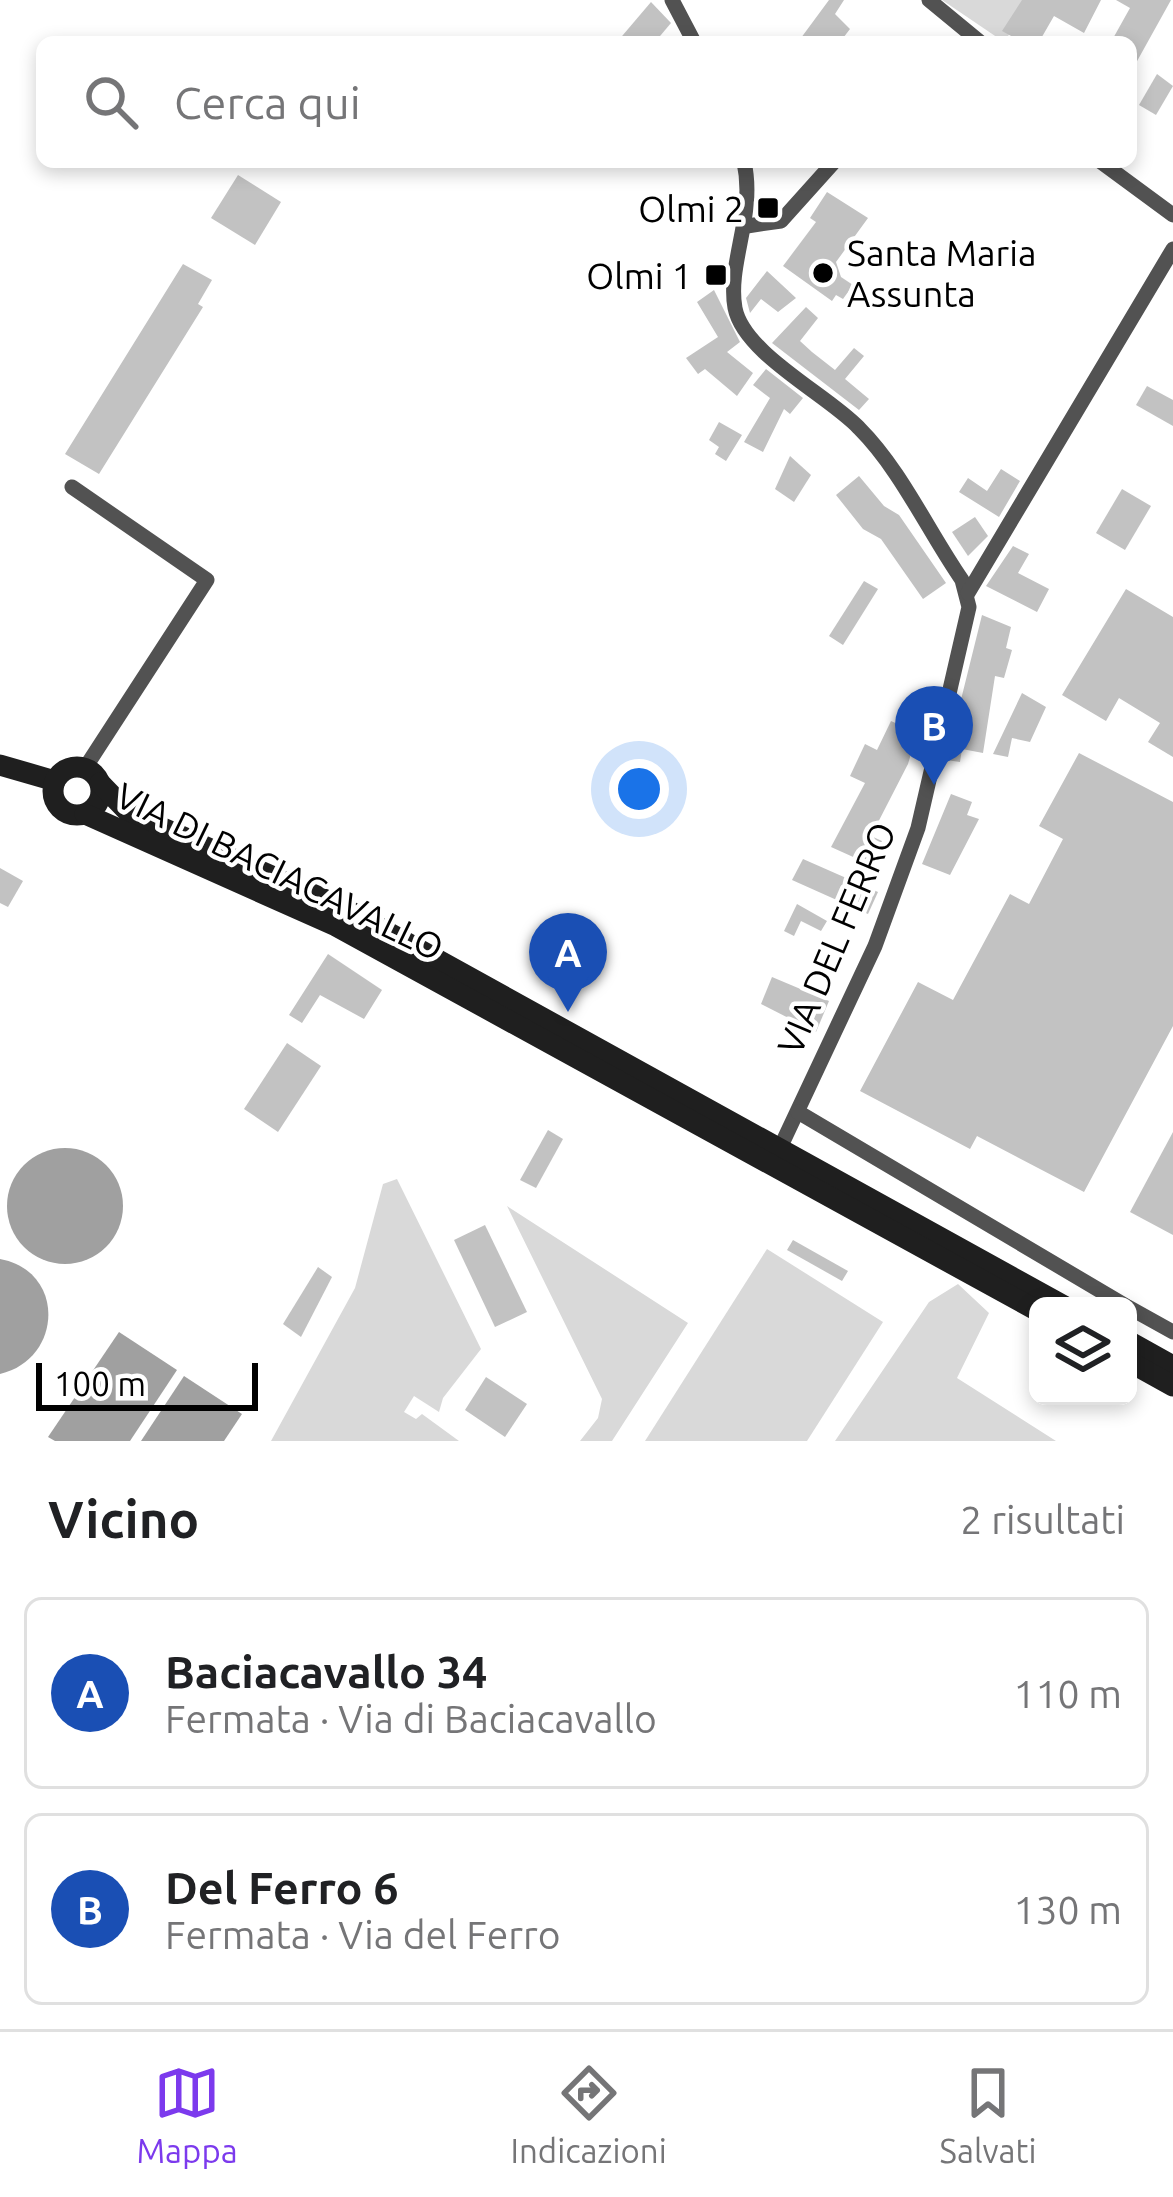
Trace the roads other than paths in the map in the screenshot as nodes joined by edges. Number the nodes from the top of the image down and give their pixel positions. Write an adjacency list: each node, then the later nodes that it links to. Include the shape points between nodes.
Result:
1 (672, 0): 4 (street)
2 (929, 0): 3 (street)
3 (957, 26): 5 (street); 6 (street)
4 (691, 36)
5 (948, 36)
6 (971, 36)
7 (744, 168): 11 (street)
8 (829, 168): 11 (street, via 781,221)
9 (1109, 168): 10 (street)
10 (1173, 215)
11 (747, 226): 14 (street, via 738,316 772,357 861,429)
12 (1173, 249): 14 (street)
13 (72, 487): 16 (street, via 207,580)
14 (968, 593): 19 (street, VIA DEL FERRO, via 918,829 875,946)
15 (1, 765): 17 (main road)
16 (93, 775): 17 (main road, VIA DI BACIACAVALLO, via 68,768); 18 (main road, VIA DI BACIACAVALLO, via 99,802); 20 (main road, VIA DI BACIACAVALLO, via 129,812 343,907)
17 (55, 781): 18 (main road, VIA DI BACIACAVALLO, via 58,806)
18 (85, 814): 23 (main road, VIA DI BACIACAVALLO, via 335,926)
19 (798, 1112): 20 (street, VIA DEL FERRO); 22 (street, VIA DEL FERRO)
20 (780, 1148): 21 (main road)
21 (1048, 1297)
22 (1110, 1297)
23 (1029, 1306)
24 (1137, 1312): 25 (street, VIA DEL FERRO)
25 (1173, 1332)
26 (1137, 1346): 28 (main road)
27 (1137, 1366): 29 (main road)
28 (1173, 1366)
29 (1173, 1386)

